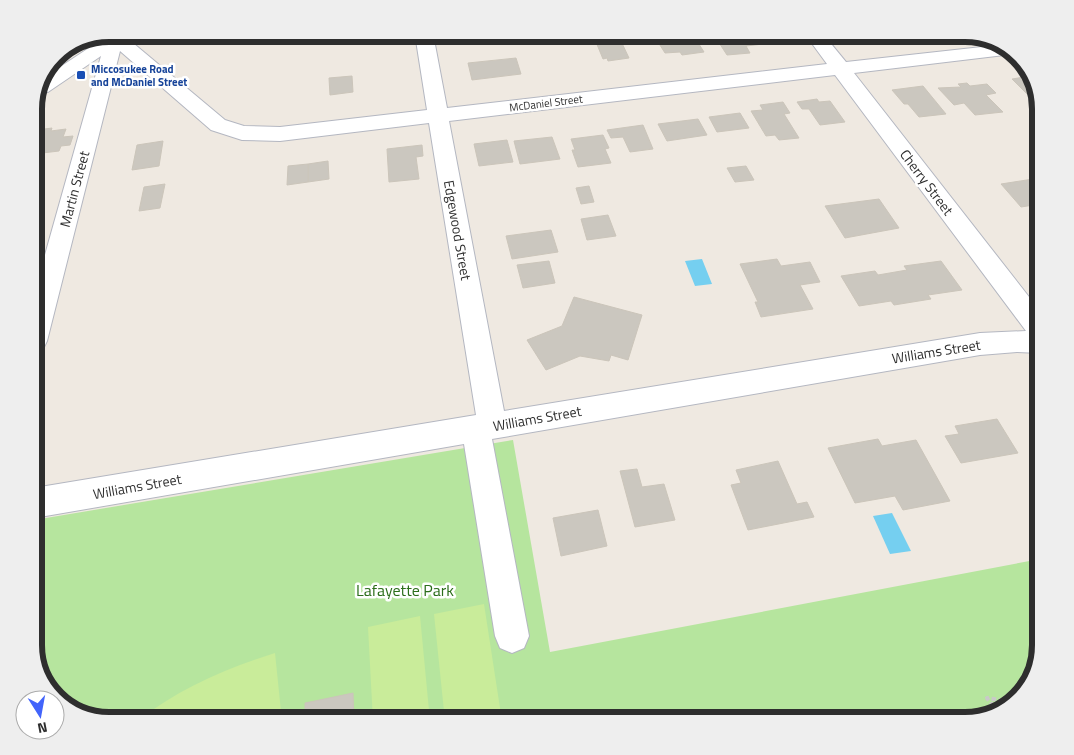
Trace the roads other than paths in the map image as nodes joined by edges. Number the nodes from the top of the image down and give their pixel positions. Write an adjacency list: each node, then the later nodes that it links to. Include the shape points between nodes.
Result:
1 (106, 42): 8 (street)
2 (115, 42): 10 (street, Martin Street)
3 (125, 42): 9 (street, McDaniel Street, via 218,125 242,133 280,134)
4 (425, 42): 9 (street, Edgewood Street)
5 (820, 42): 7 (street, Cherry Street)
6 (995, 51): 7 (street, McDaniel Street)
7 (841, 68): 9 (street, McDaniel Street); 11 (street, Cherry Street)
8 (50, 79)
9 (438, 115): 13 (street, Edgewood Street)
10 (43, 308)
11 (1032, 319)
12 (1032, 342): 13 (street, Williams Street, via 980,344)
13 (484, 427): 14 (street, Williams Street); 15 (street, Edgewood Street)
14 (43, 501)
15 (512, 636)

